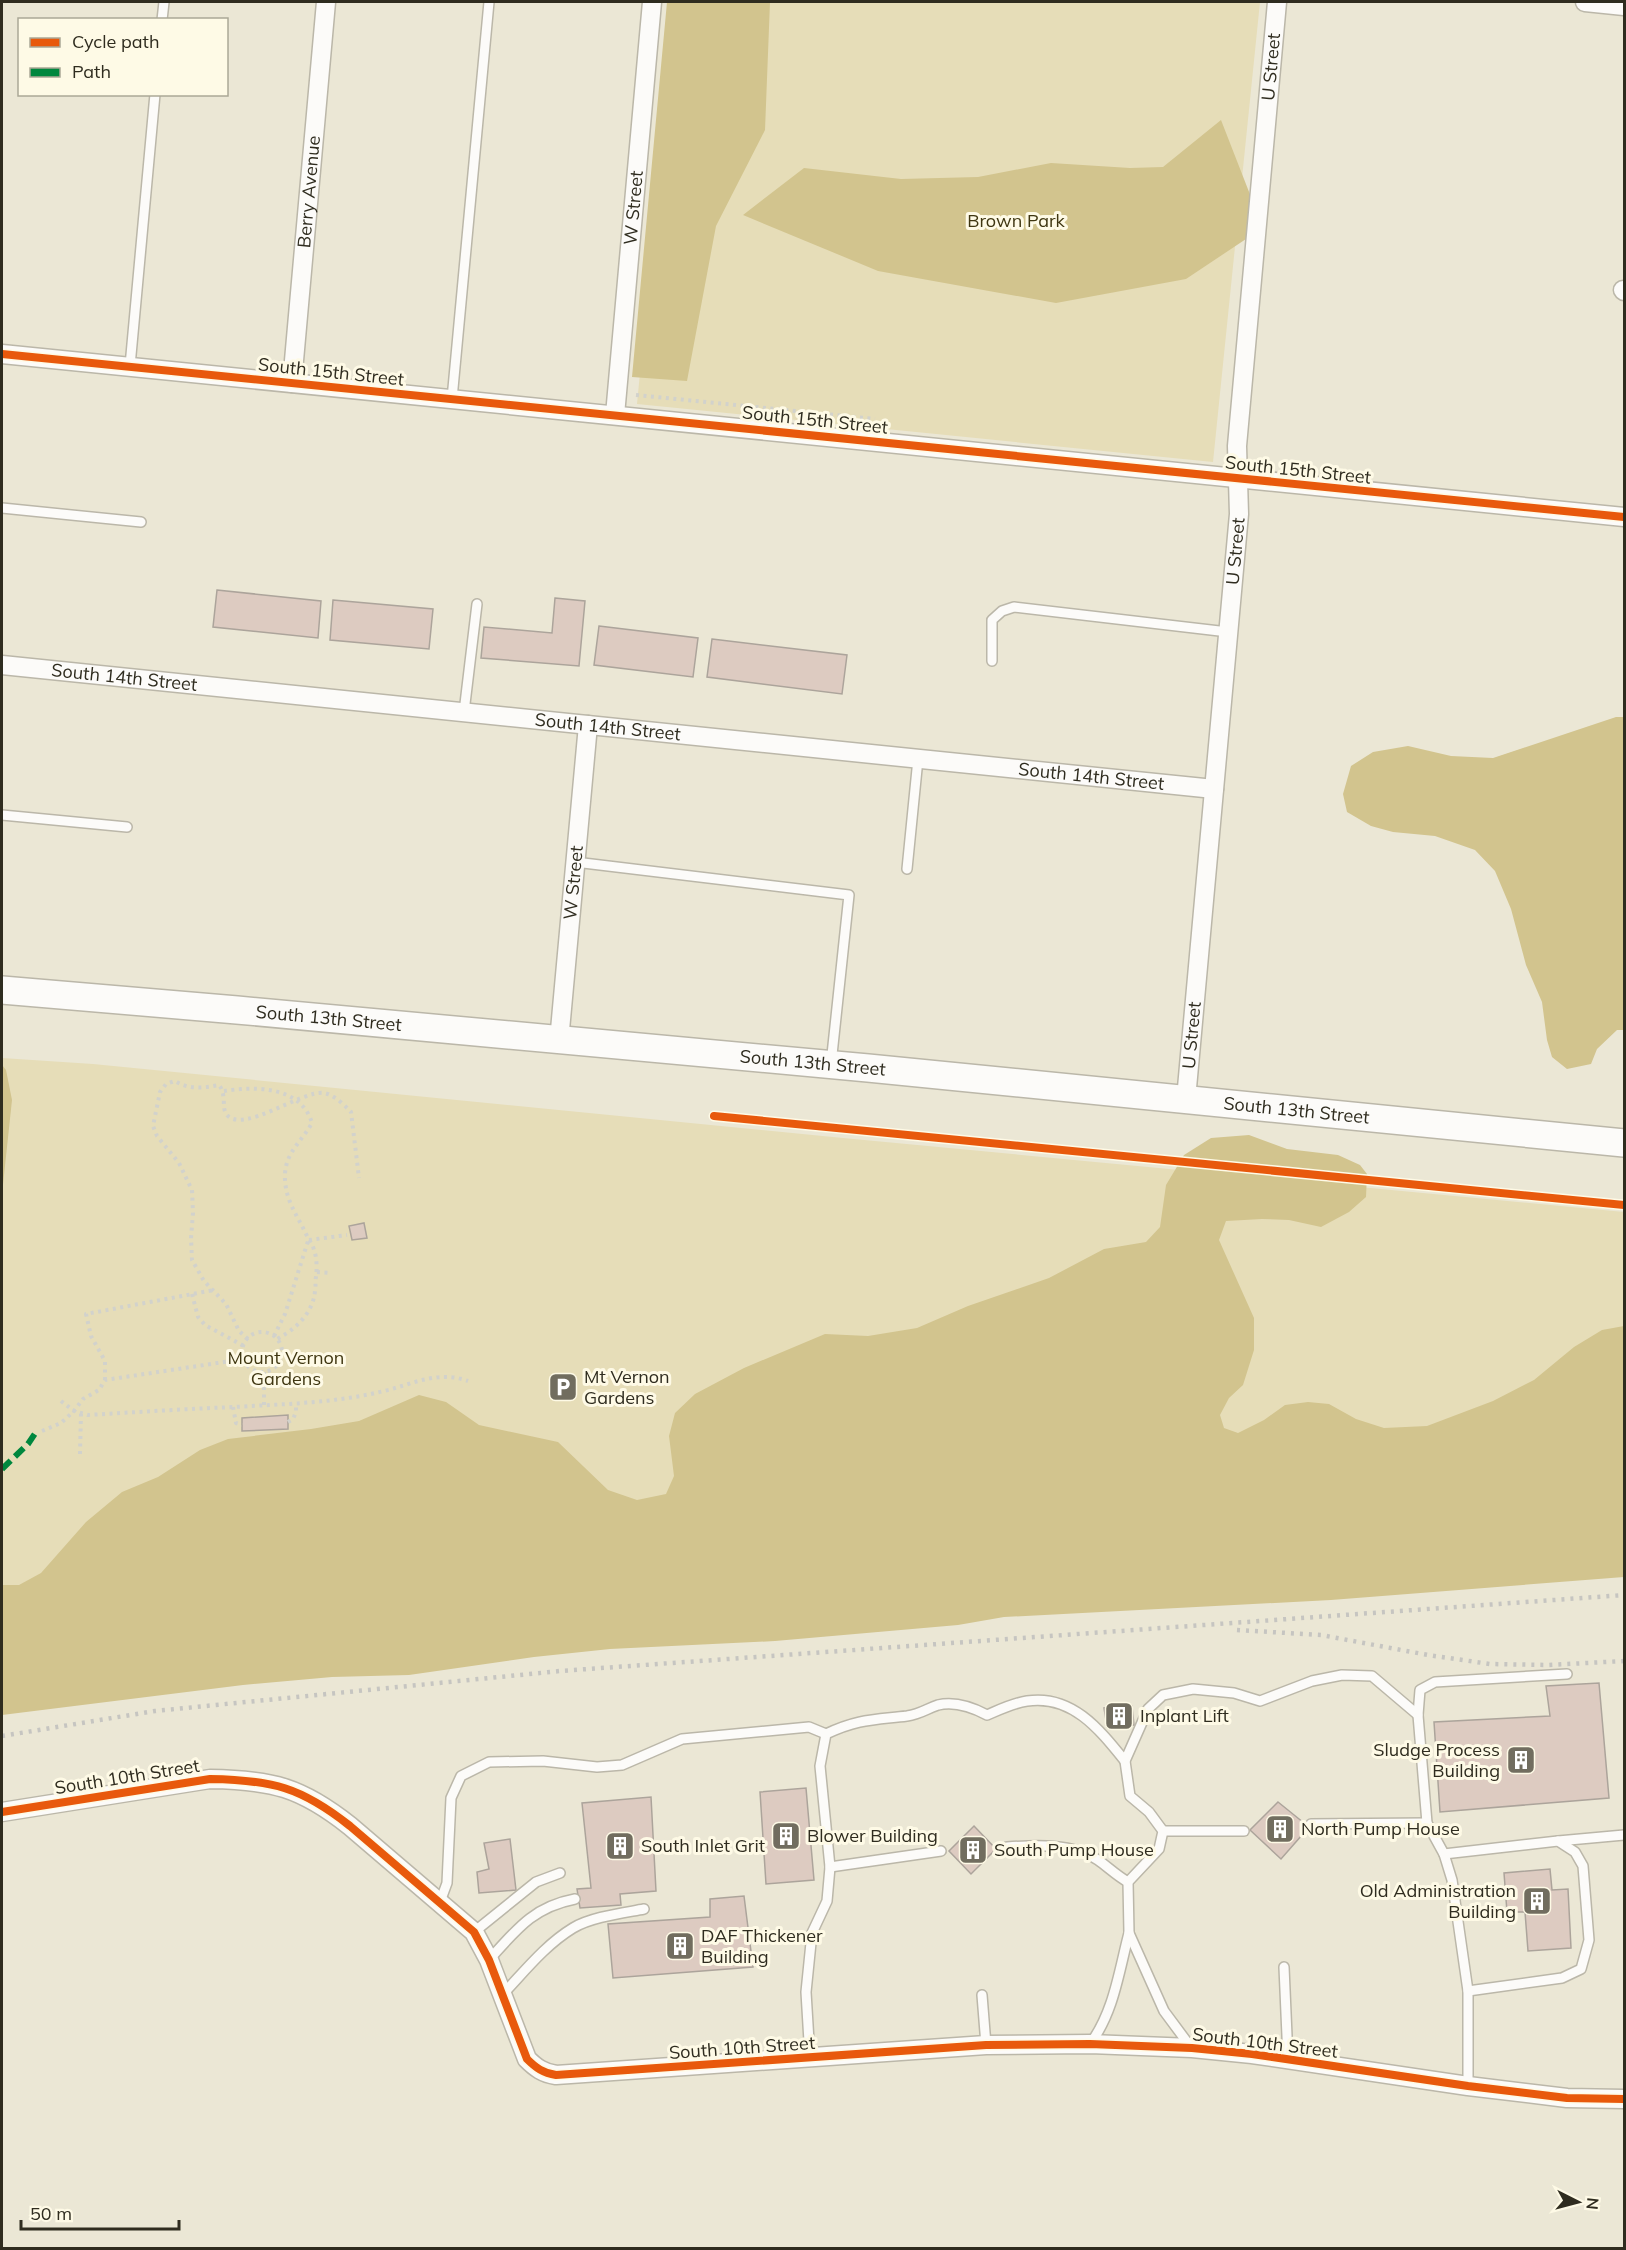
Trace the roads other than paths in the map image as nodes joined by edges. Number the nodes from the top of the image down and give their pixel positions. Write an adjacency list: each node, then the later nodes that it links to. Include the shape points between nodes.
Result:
1 (164, 2): 8 (lane)
2 (326, 2): 12 (street, Berry Avenue)
3 (489, 2): 13 (lane)
4 (652, 2): 14 (street, W Street)
5 (1277, 2): 15 (street, U Street, via 1237,446)
6 (1585, 2): 7 (street)
7 (1624, 6)
8 (162, 18)
9 (155, 96): 11 (lane)
10 (2, 354): 11 (street, South 15th Street)
11 (130, 366): 12 (street, South 15th Street)
12 (292, 383): 13 (street, South 15th Street)
13 (452, 399): 14 (street, South 15th Street)
14 (615, 415): 15 (street, South 15th Street)
15 (1238, 479): 17 (street, South 15th Street); 20 (street, U Street, via 1239,514)
16 (2, 508): 18 (lane)
17 (1624, 517)
18 (141, 522)
19 (477, 604): 23 (lane)
20 (1228, 632): 21 (lane, via 1014,607 992,620); 26 (street, U Street)
21 (992, 661)
22 (2, 665): 23 (street, South 14th Street)
23 (464, 712): 24 (street, South 14th Street)
24 (588, 725): 25 (street, South 14th Street); 29 (street, W Street)
25 (918, 759): 26 (street, South 14th Street); 30 (lane)
26 (1214, 789): 34 (street, U Street)
27 (2, 815): 28 (lane)
28 (127, 828)
29 (575, 862): 32 (street, W Street); 33 (lane, via 849,895)
30 (907, 869)
31 (2, 990): 32 (main road, South 13th Street)
32 (559, 1041): 33 (main road, South 13th Street)
33 (831, 1065): 34 (main road, South 13th Street)
34 (1186, 1099): 35 (main road, South 13th Street)
35 (1624, 1143)
36 (1567, 1674): 37 (lane, via 1435,1682 1420,1690)
37 (1418, 1715): 39 (lane, via 1372,1676 1342,1675 1312,1681 1260,1701 1234,1693 1193,1689 1163,1695 1148,1709); 41 (lane)
38 (826, 1734): 39 (lane, via 850,1723 923,1713 938,1705 972,1707 987,1715 1027,1701 1052,1701 1078,1711); 50 (lane, via 820,1766); 54 (lane, via 809,1726 682,1739 622,1765 489,1762 461,1776 451,1798 447,1883)
39 (1125, 1761): 43 (lane, via 1130,1796)
40 (2, 1812): 54 (street, South 10th Street, via 210,1779 279,1785 331,1811)
41 (1427, 1823): 42 (lane); 49 (lane)
42 (1311, 1824)
43 (1163, 1831): 44 (lane); 52 (lane, via 1159,1849)
44 (1244, 1831)
45 (1624, 1834): 46 (lane)
46 (1558, 1841): 49 (lane); 60 (lane, via 1575,1852 1583,1866 1589,1940 1581,1969 1562,1978)
47 (1007, 1847): 52 (lane, via 1072,1849 1096,1859)
48 (941, 1851): 50 (lane)
49 (1444, 1854): 60 (lane, via 1452,1880)
50 (830, 1867): 66 (lane, via 827,1901 812,1933 806,1992)
51 (560, 1873): 56 (lane, via 536,1882)
52 (1128, 1882): 57 (lane)
53 (575, 1899): 58 (lane, via 537,1911)
54 (440, 1902): 56 (street, South 10th Street)
55 (644, 1909): 61 (lane, via 574,1926 550,1944)
56 (474, 1932): 58 (street, South 10th Street)
57 (1129, 1933): 63 (lane, via 1110,2010); 65 (lane, via 1164,2011)
58 (489, 1960): 61 (street, South 10th Street)
59 (1284, 1967): 67 (lane)
60 (1468, 1991): 68 (lane)
61 (502, 1995): 66 (street, South 10th Street, via 527,2059 546,2073)
62 (982, 1995): 64 (lane)
63 (1090, 2044): 64 (street, South 10th Street); 65 (street, South 10th Street)
64 (986, 2045): 66 (street, South 10th Street)
65 (1191, 2048): 67 (street, South 10th Street)
66 (810, 2058)
67 (1288, 2059): 68 (street, South 10th Street)
68 (1468, 2086): 69 (street, South 10th Street, via 1567,2098)
69 (1624, 2099)

